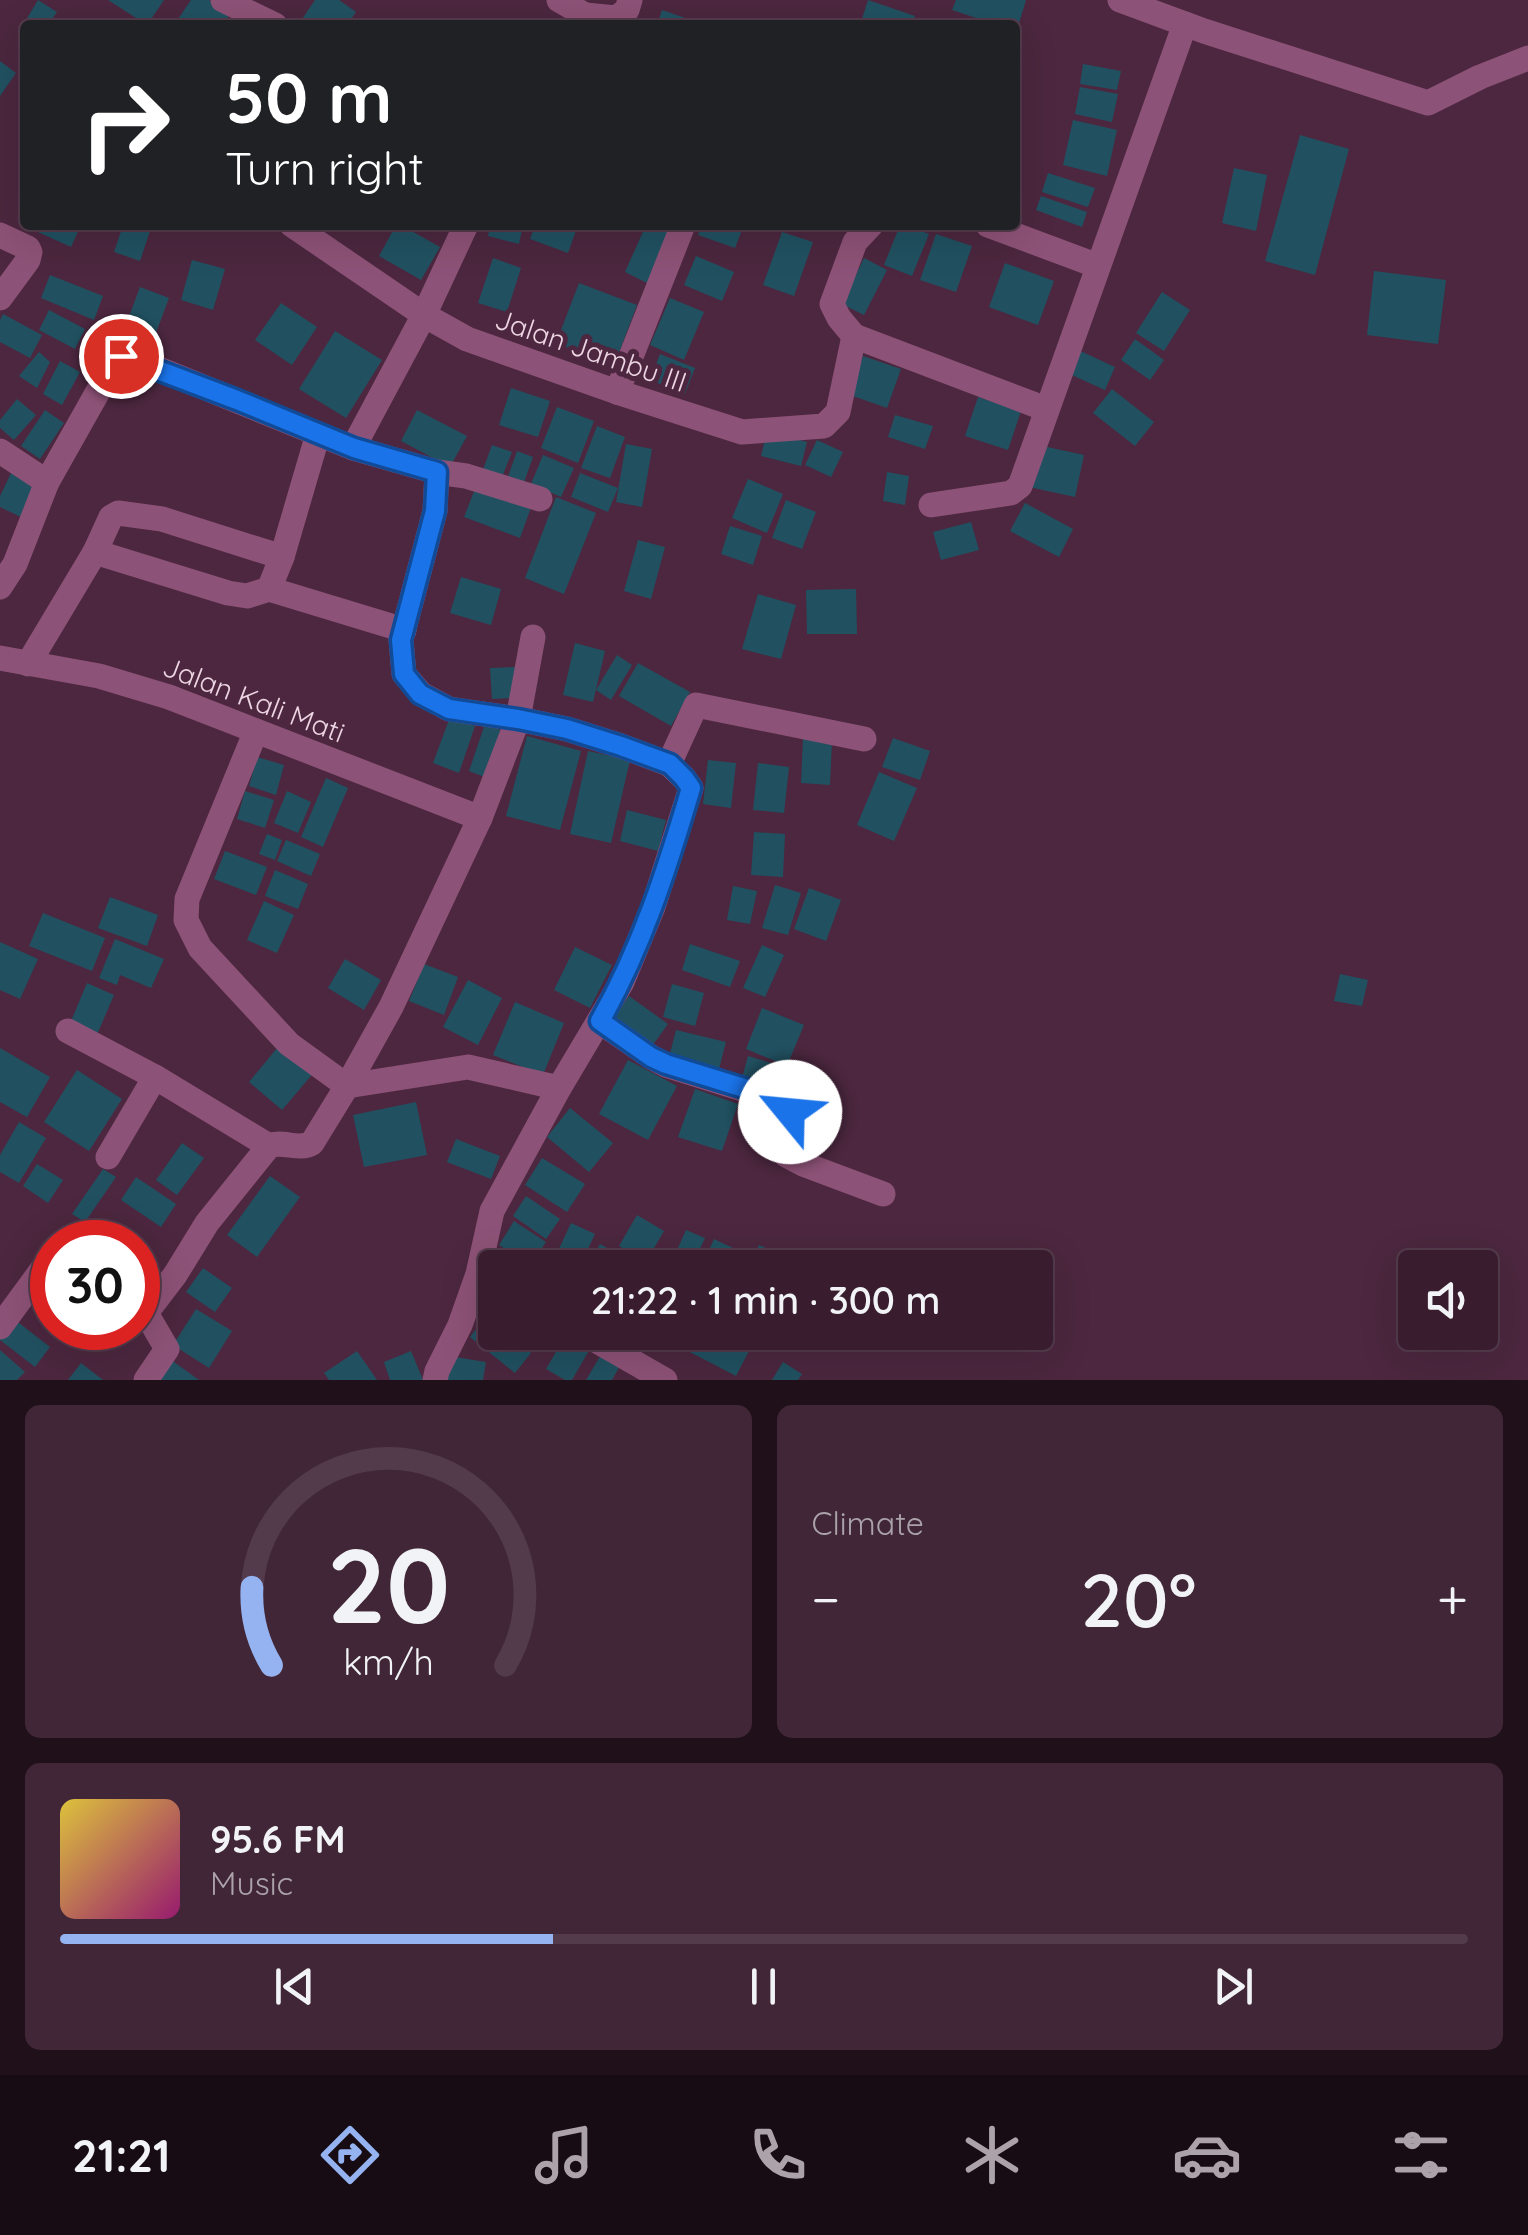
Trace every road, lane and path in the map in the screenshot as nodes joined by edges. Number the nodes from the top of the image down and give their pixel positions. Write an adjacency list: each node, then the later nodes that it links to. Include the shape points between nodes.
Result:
1 (223, 0): 5 (street)
2 (559, 0): 6 (street)
3 (630, 0): 6 (street, via 616,18)
4 (1120, 0): 7 (street)
5 (264, 20)
6 (581, 20)
7 (1185, 24): 8 (street, via 1428,103); 15 (street)
8 (1528, 58)
9 (299, 230): 17 (street, Jalan Jambu III)
10 (464, 230): 17 (street)
11 (681, 230): 19 (street)
12 (866, 230): 18 (street, via 855,242 832,304)
13 (1001, 230): 15 (street)
14 (0, 236): 16 (street, via 30,252)
15 (1098, 266): 20 (street)
16 (0, 298)
17 (424, 315): 19 (street, Jalan Jambu III, via 467,339); 22 (street)
18 (854, 336): 19 (street, Jalan Jambu III, via 838,412 824,426 742,432); 20 (street)
19 (617, 392)
20 (1046, 409): 27 (street, via 1020,486)
21 (318, 434): 22 (street); 25 (street, via 121,356); 29 (street)
22 (354, 448): 24 (street)
23 (0, 451): 25 (street)
24 (437, 472): 26 (street); 32 (street, via 435,511)
25 (47, 482): 30 (street)
26 (540, 499)
27 (931, 506)
28 (95, 552): 29 (street, via 118,513 162,519); 31 (street, via 228,593); 35 (street)
29 (282, 557): 31 (street)
30 (0, 587)
31 (269, 590): 32 (street)
32 (404, 630): 36 (street, via 404,674 420,694 449,709)
33 (533, 638): 36 (street)
34 (0, 658): 35 (street, Jalan Kali Mati)
35 (28, 664): 37 (street, Jalan Kali Mati, via 99,676)
36 (518, 719): 39 (street); 40 (street)
37 (256, 731): 40 (street, Jalan Kali Mati); 44 (street, via 186,899 186,920 200,948 289,1044)
38 (864, 740): 39 (street, via 696,705)
39 (670, 764): 41 (street, via 691,788 653,908)
40 (480, 818): 44 (street)
41 (600, 1021): 45 (street); 48 (street, via 666,1064 784,1102 790,1112 786,1155)
42 (68, 1031): 43 (street)
43 (156, 1077): 46 (street); 47 (street)
44 (348, 1086): 45 (street, via 468,1067); 46 (street, via 312,1143)
45 (559, 1088): 49 (street, via 492,1211)
46 (269, 1146): 51 (street)
47 (108, 1156)
48 (883, 1194)
49 (489, 1250)
50 (30, 1286): 53 (street)
51 (160, 1292)
52 (478, 1295): 57 (street)
53 (0, 1328)
54 (160, 1339): 56 (street, via 167,1349)
55 (612, 1350): 58 (street)
56 (146, 1380)
57 (435, 1380)
58 (665, 1380)

